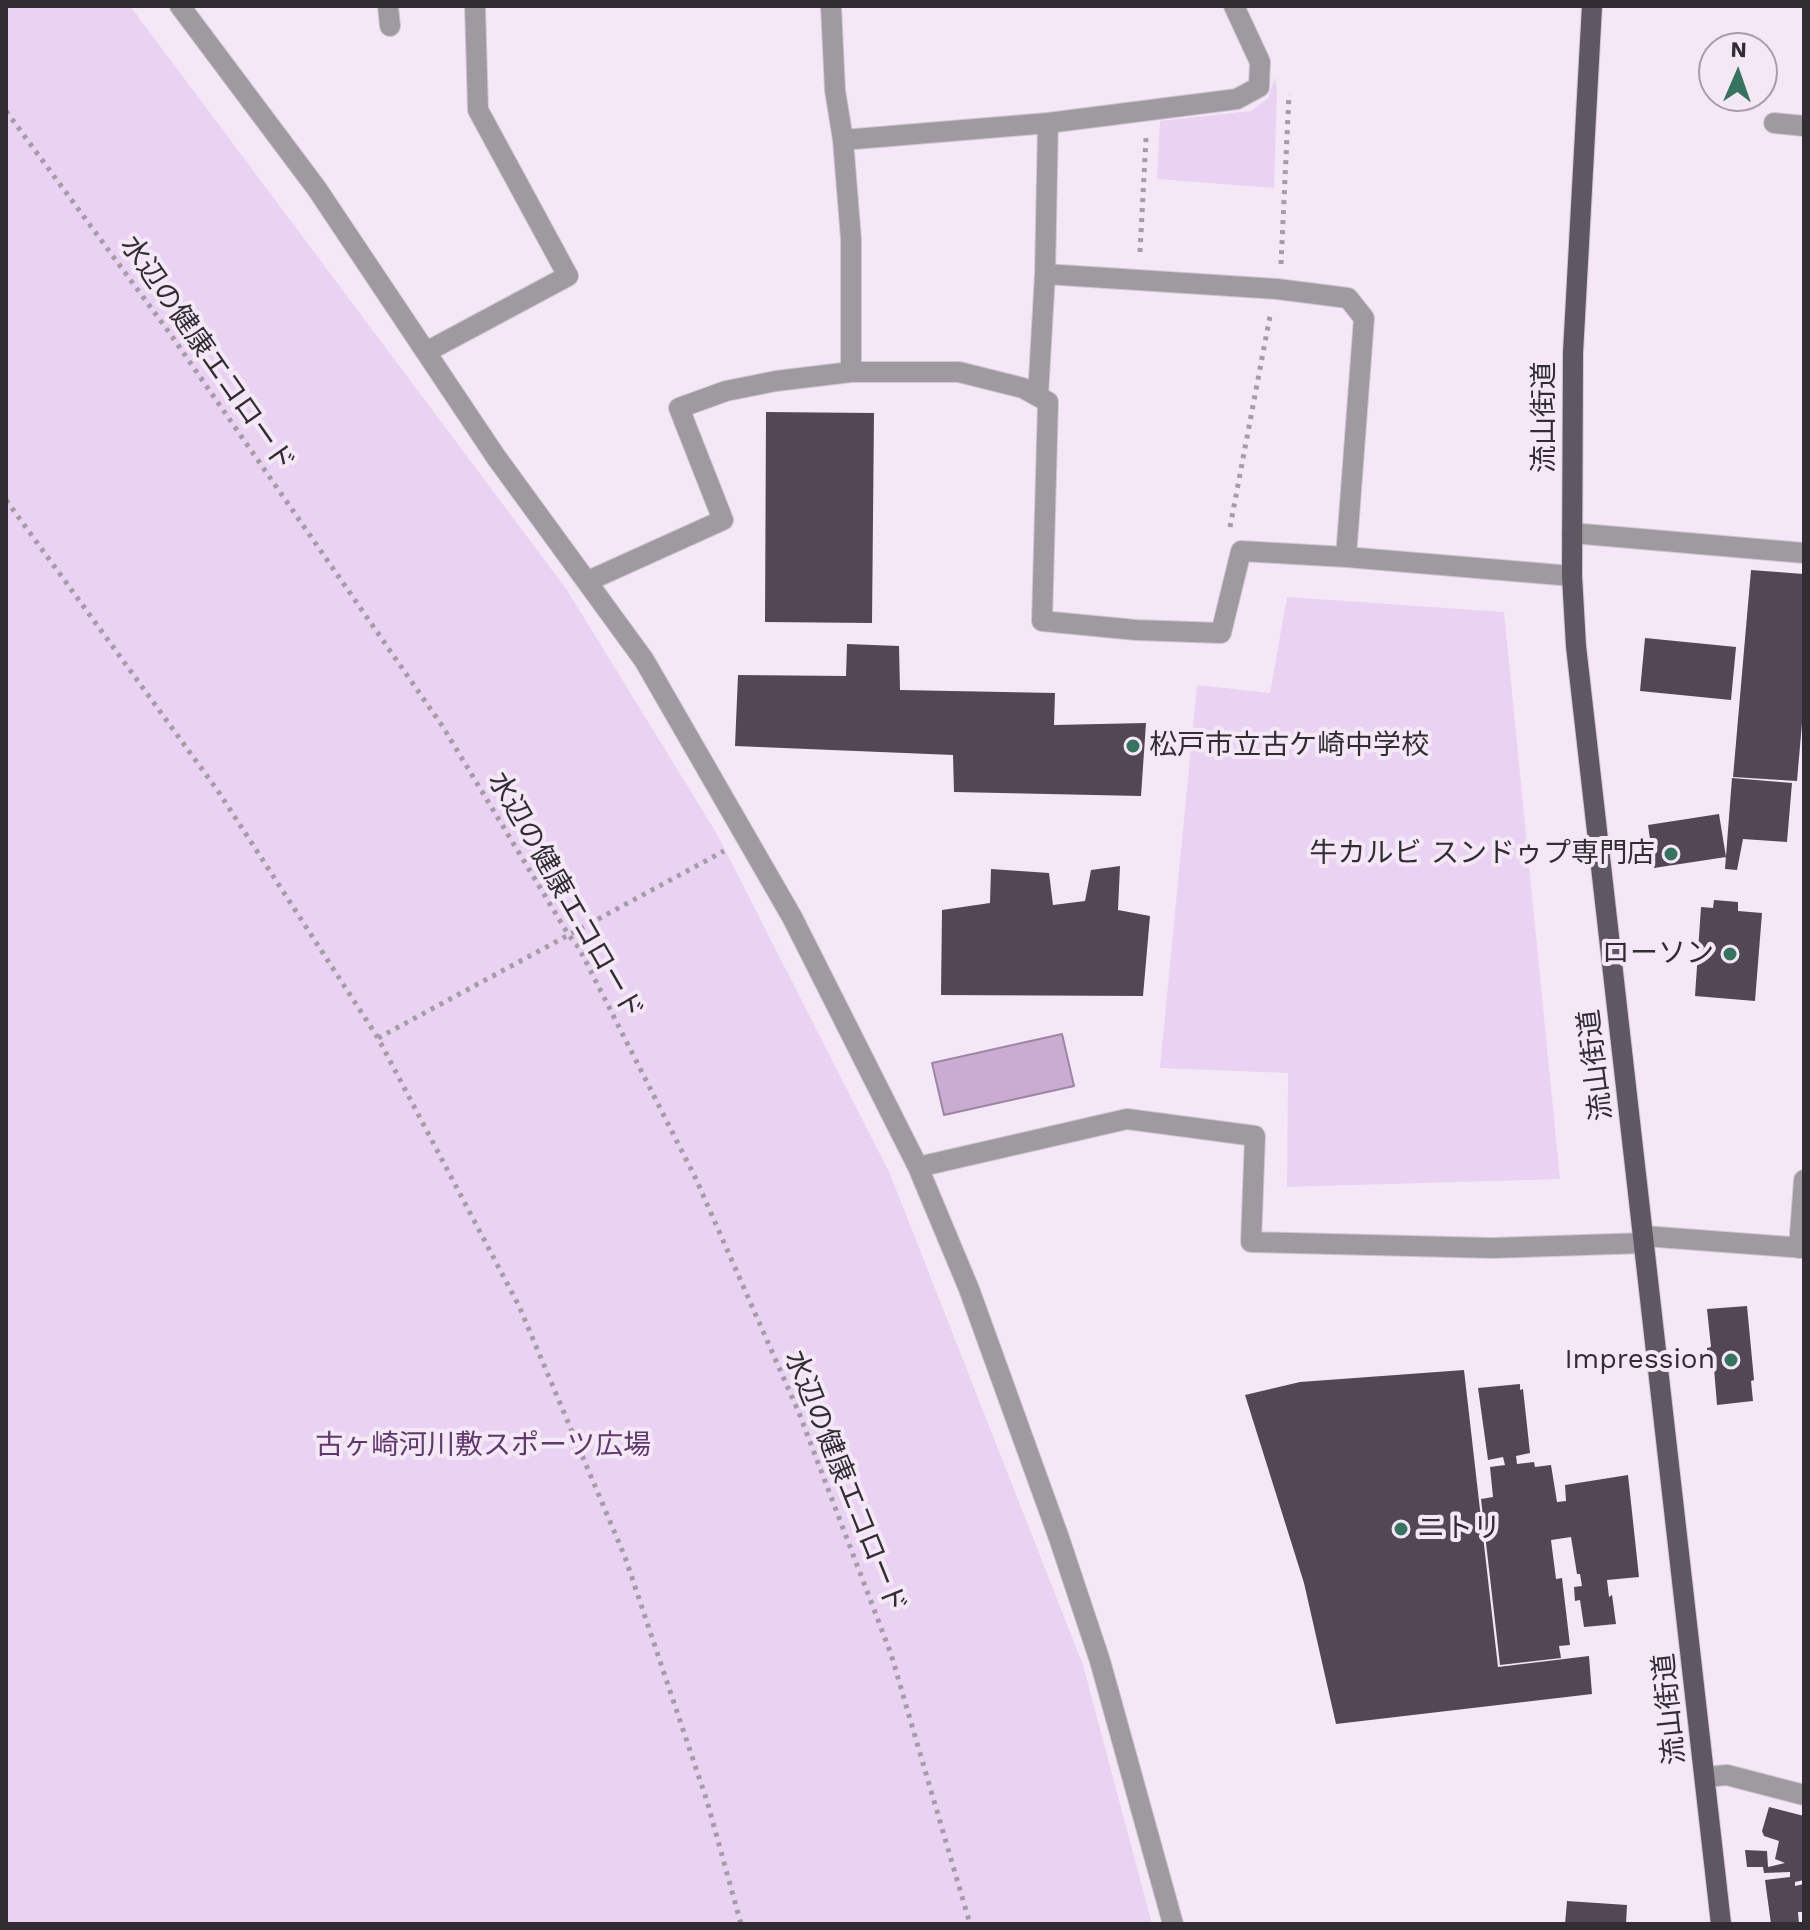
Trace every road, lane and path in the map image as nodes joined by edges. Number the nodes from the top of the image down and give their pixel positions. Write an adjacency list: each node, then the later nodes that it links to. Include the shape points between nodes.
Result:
1 (180, 6): 16 (street, via 317,189)
2 (475, 6): 16 (street, via 478,110 568,276)
3 (831, 6): 11 (street)
4 (1234, 6): 8 (street, via 1260,62 1259,87 1237,99)
5 (1592, 6): 20 (main road, 流山街道, via 1573,353)
6 (1289, 83): 15 (path)
7 (6, 111): 27 (path, 水辺の健康エコロード, via 171,335 443,727)
8 (1048, 123): 11 (street); 13 (street)
9 (1774, 123): 10 (street)
10 (1804, 126)
11 (843, 140): 17 (street, via 851,239)
12 (1146, 141): 14 (path)
13 (1045, 274): 14 (street); 18 (street)
14 (1139, 280): 15 (street)
15 (1277, 289): 21 (path, via 1228,537); 23 (street, via 1348,298 1364,318)
16 (426, 352): 25 (street)
17 (851, 372): 18 (street, via 959,372); 25 (street, via 726,391 679,408 723,520)
18 (1038, 396): 21 (street, via 1048,402 1042,621 1221,633)
19 (6, 500): 28 (path, via 218,791)
20 (1572, 533): 22 (street); 24 (main road, 流山街道)
21 (1241, 551): 23 (street)
22 (1804, 553)
23 (1346, 557): 24 (street)
24 (1572, 576): 31 (main road, 流山街道, via 1584,722)
25 (588, 581): 29 (street, via 644,660 770,878)
26 (729, 849): 27 (path)
27 (568, 934): 28 (path); 36 (path, 水辺の健康エコロード, via 696,1179 799,1413 891,1654)
28 (378, 1038): 35 (path, via 519,1306 625,1557 707,1801)
29 (918, 1167): 31 (street, via 1127,1119 1255,1136 1251,1242 1492,1248); 37 (street, via 969,1289 1059,1538 1100,1661)
30 (1804, 1180): 32 (street)
31 (1645, 1239): 32 (street); 33 (main road, 流山街道)
32 (1801, 1248)
33 (1705, 1777): 34 (street, via 1727,1775); 38 (main road, 流山街道)
34 (1804, 1795)
35 (741, 1924)
36 (970, 1924)
37 (1173, 1924)
38 (1721, 1924)

